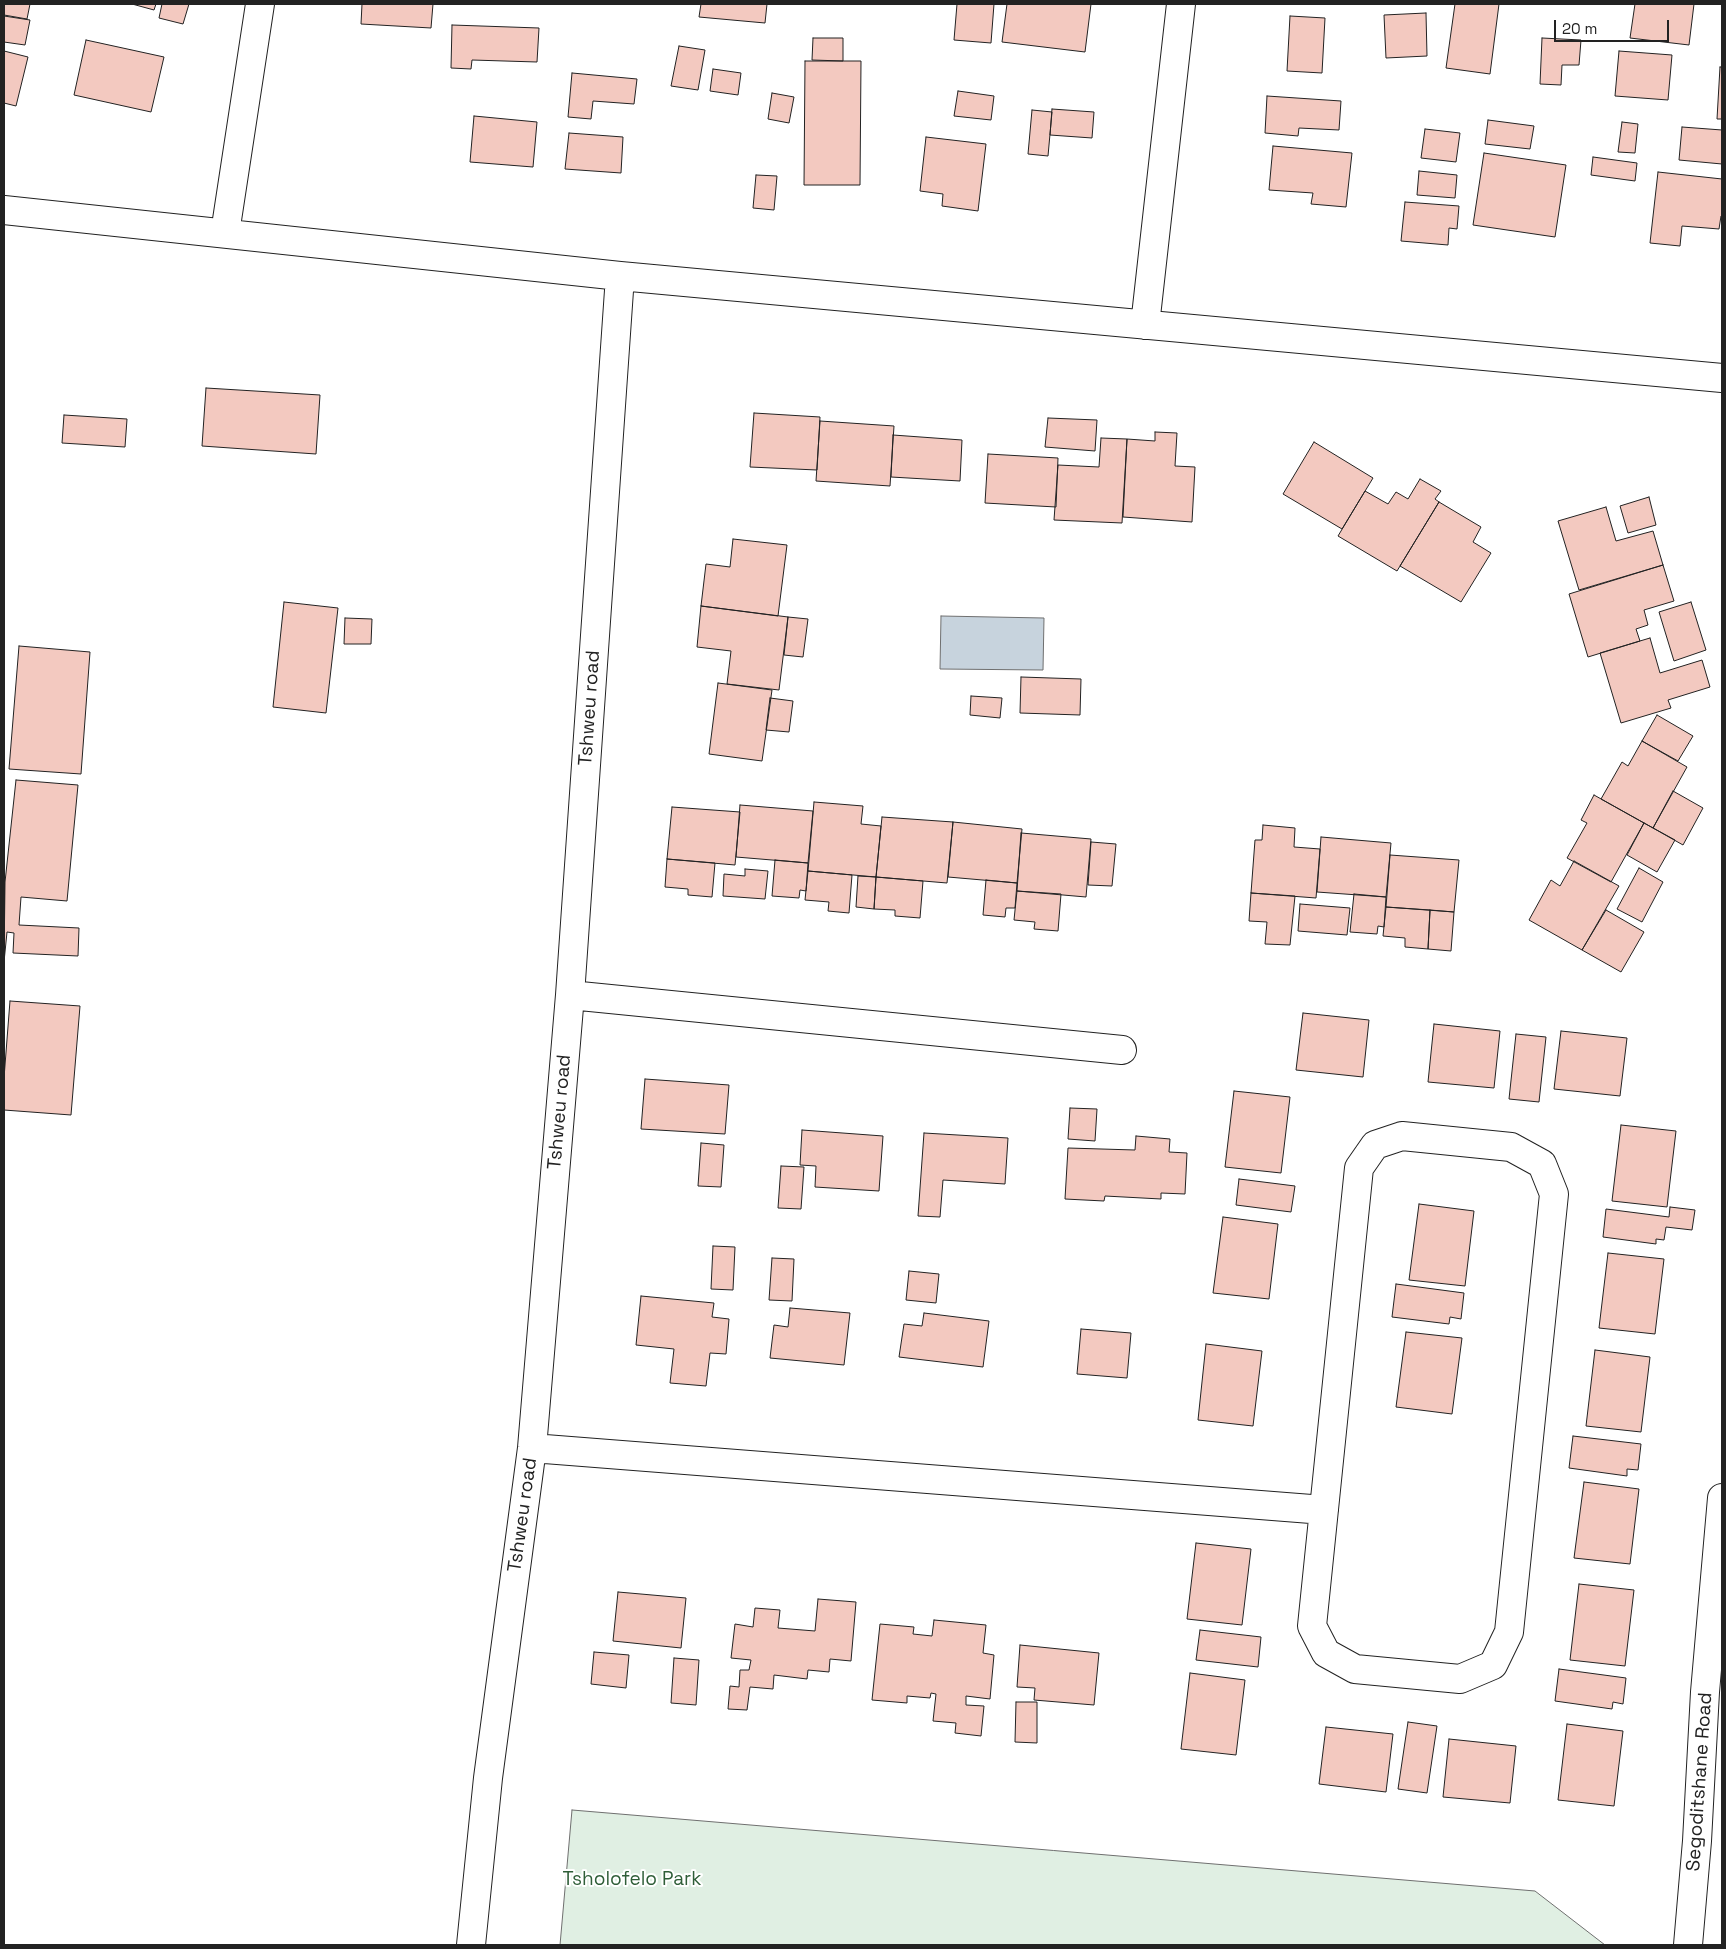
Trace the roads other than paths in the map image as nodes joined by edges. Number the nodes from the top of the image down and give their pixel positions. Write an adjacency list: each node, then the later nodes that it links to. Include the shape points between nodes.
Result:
1 (260, 4): 4 (street)
2 (1181, 4): 6 (street)
3 (4, 210): 4 (street)
4 (225, 233): 5 (street)
5 (620, 276): 6 (street); 8 (street, Tshweu road)
6 (1145, 325): 7 (street)
7 (1722, 378)
8 (570, 996): 9 (street); 10 (street, Tshweu road)
9 (1122, 1050)
10 (532, 1448): 12 (street); 14 (street, Tshweu road, via 488,1778)
11 (1722, 1498): 13 (street, Segoditshane Road)
12 (1324, 1510): 12 (street, via 1359,1168 1375,1145 1402,1136 1511,1147 1542,1164 1554,1194 1510,1632 1493,1665 1460,1679 1355,1669 1326,1653 1312,1626)
13 (1714, 1693): 15 (street, Segoditshane Road)
14 (471, 1945)
15 (1688, 1945)

